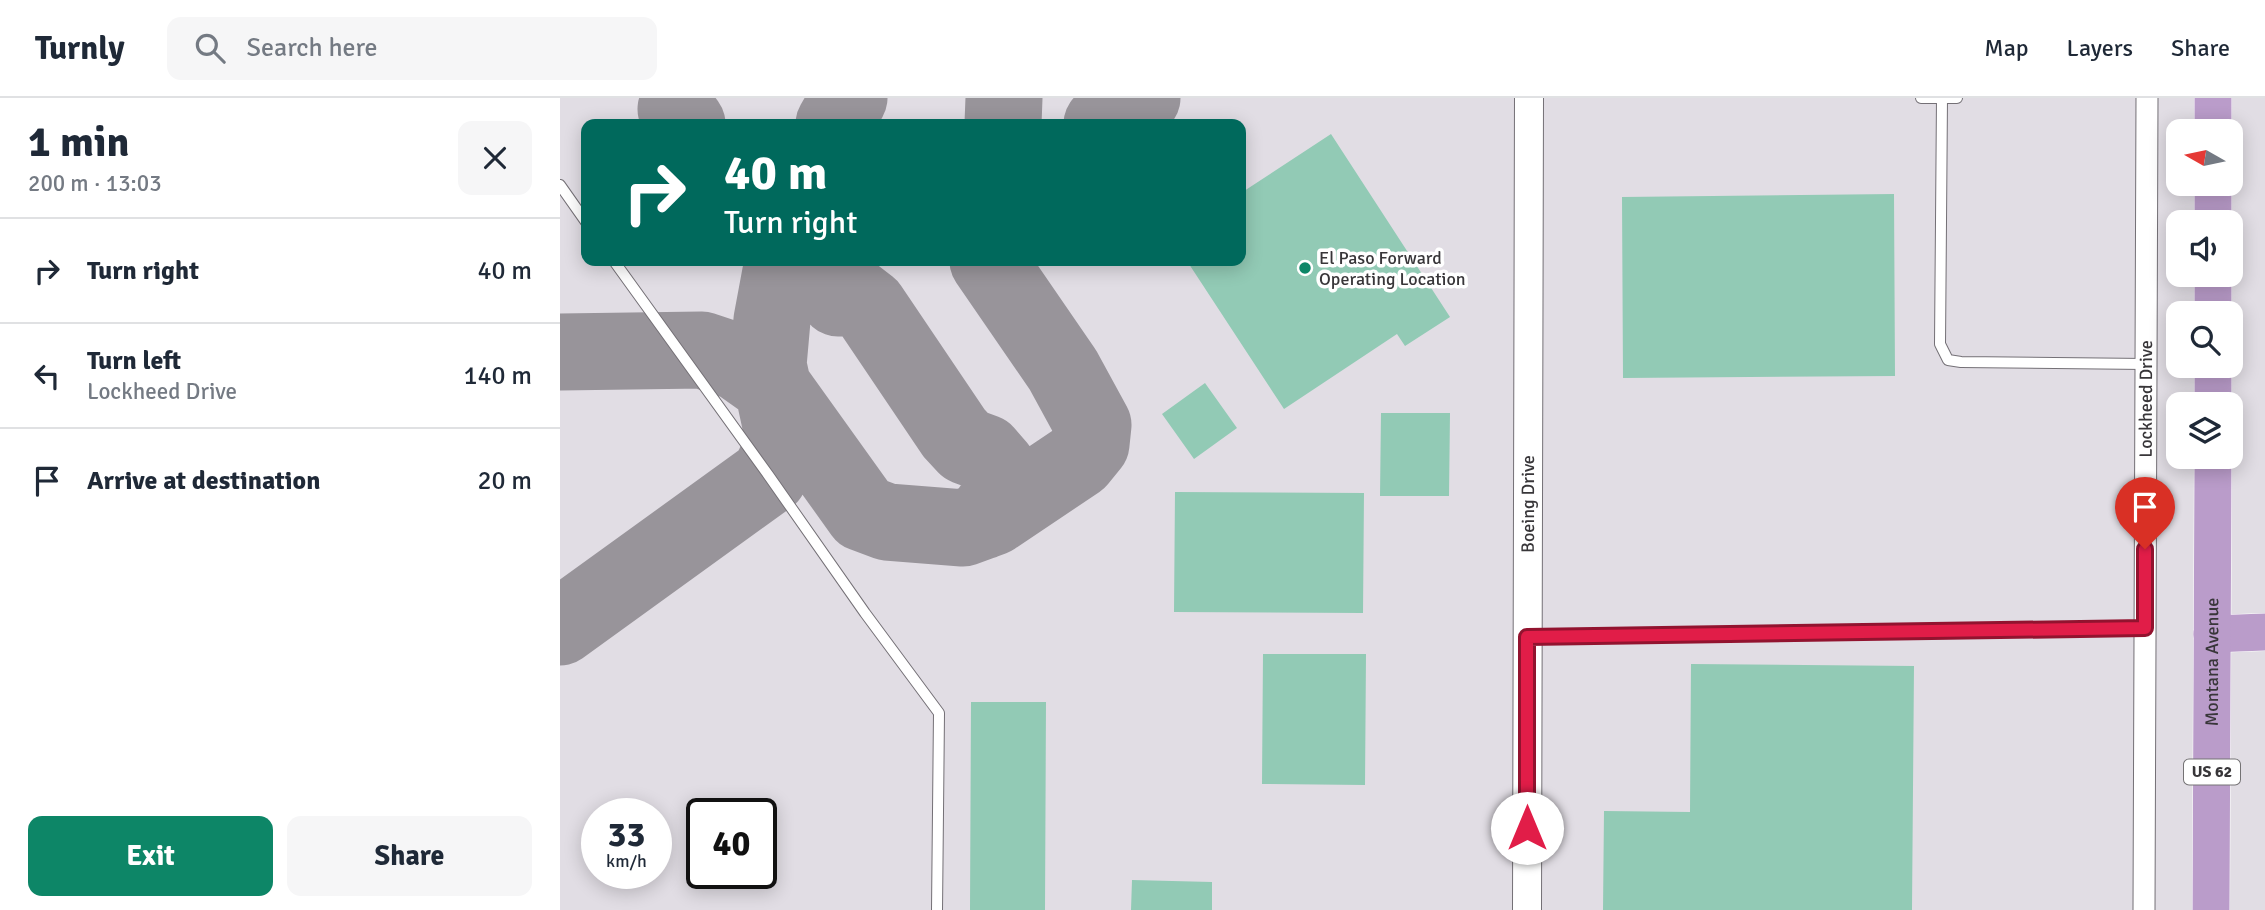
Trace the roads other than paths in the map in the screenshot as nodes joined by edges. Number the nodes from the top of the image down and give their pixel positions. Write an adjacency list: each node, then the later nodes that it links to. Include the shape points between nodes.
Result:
1 (1529, 98): 16 (street, Boeing Drive)
2 (1921, 98): 3 (lane)
3 (1942, 98): 4 (lane); 11 (lane, via 1940,344 1948,360)
4 (1957, 98)
5 (2147, 98): 11 (street, Lockheed Drive)
6 (2213, 98): 7 (highway)
7 (2213, 119)
8 (560, 185): 9 (lane)
9 (581, 215)
10 (618, 266): 17 (lane, via 939,713)
11 (2146, 364): 13 (street, Lockheed Drive)
12 (2213, 469): 15 (highway, Montana Avenue / US 62)
13 (2145, 628): 16 (lane); 19 (street, Lockheed Drive)
14 (2265, 632): 15 (highway)
15 (2213, 634): 20 (highway, Montana Avenue / US 62)
16 (1527, 637): 18 (street, Boeing Drive)
17 (937, 910)
18 (1527, 910)
19 (2144, 910)
20 (2211, 910)

